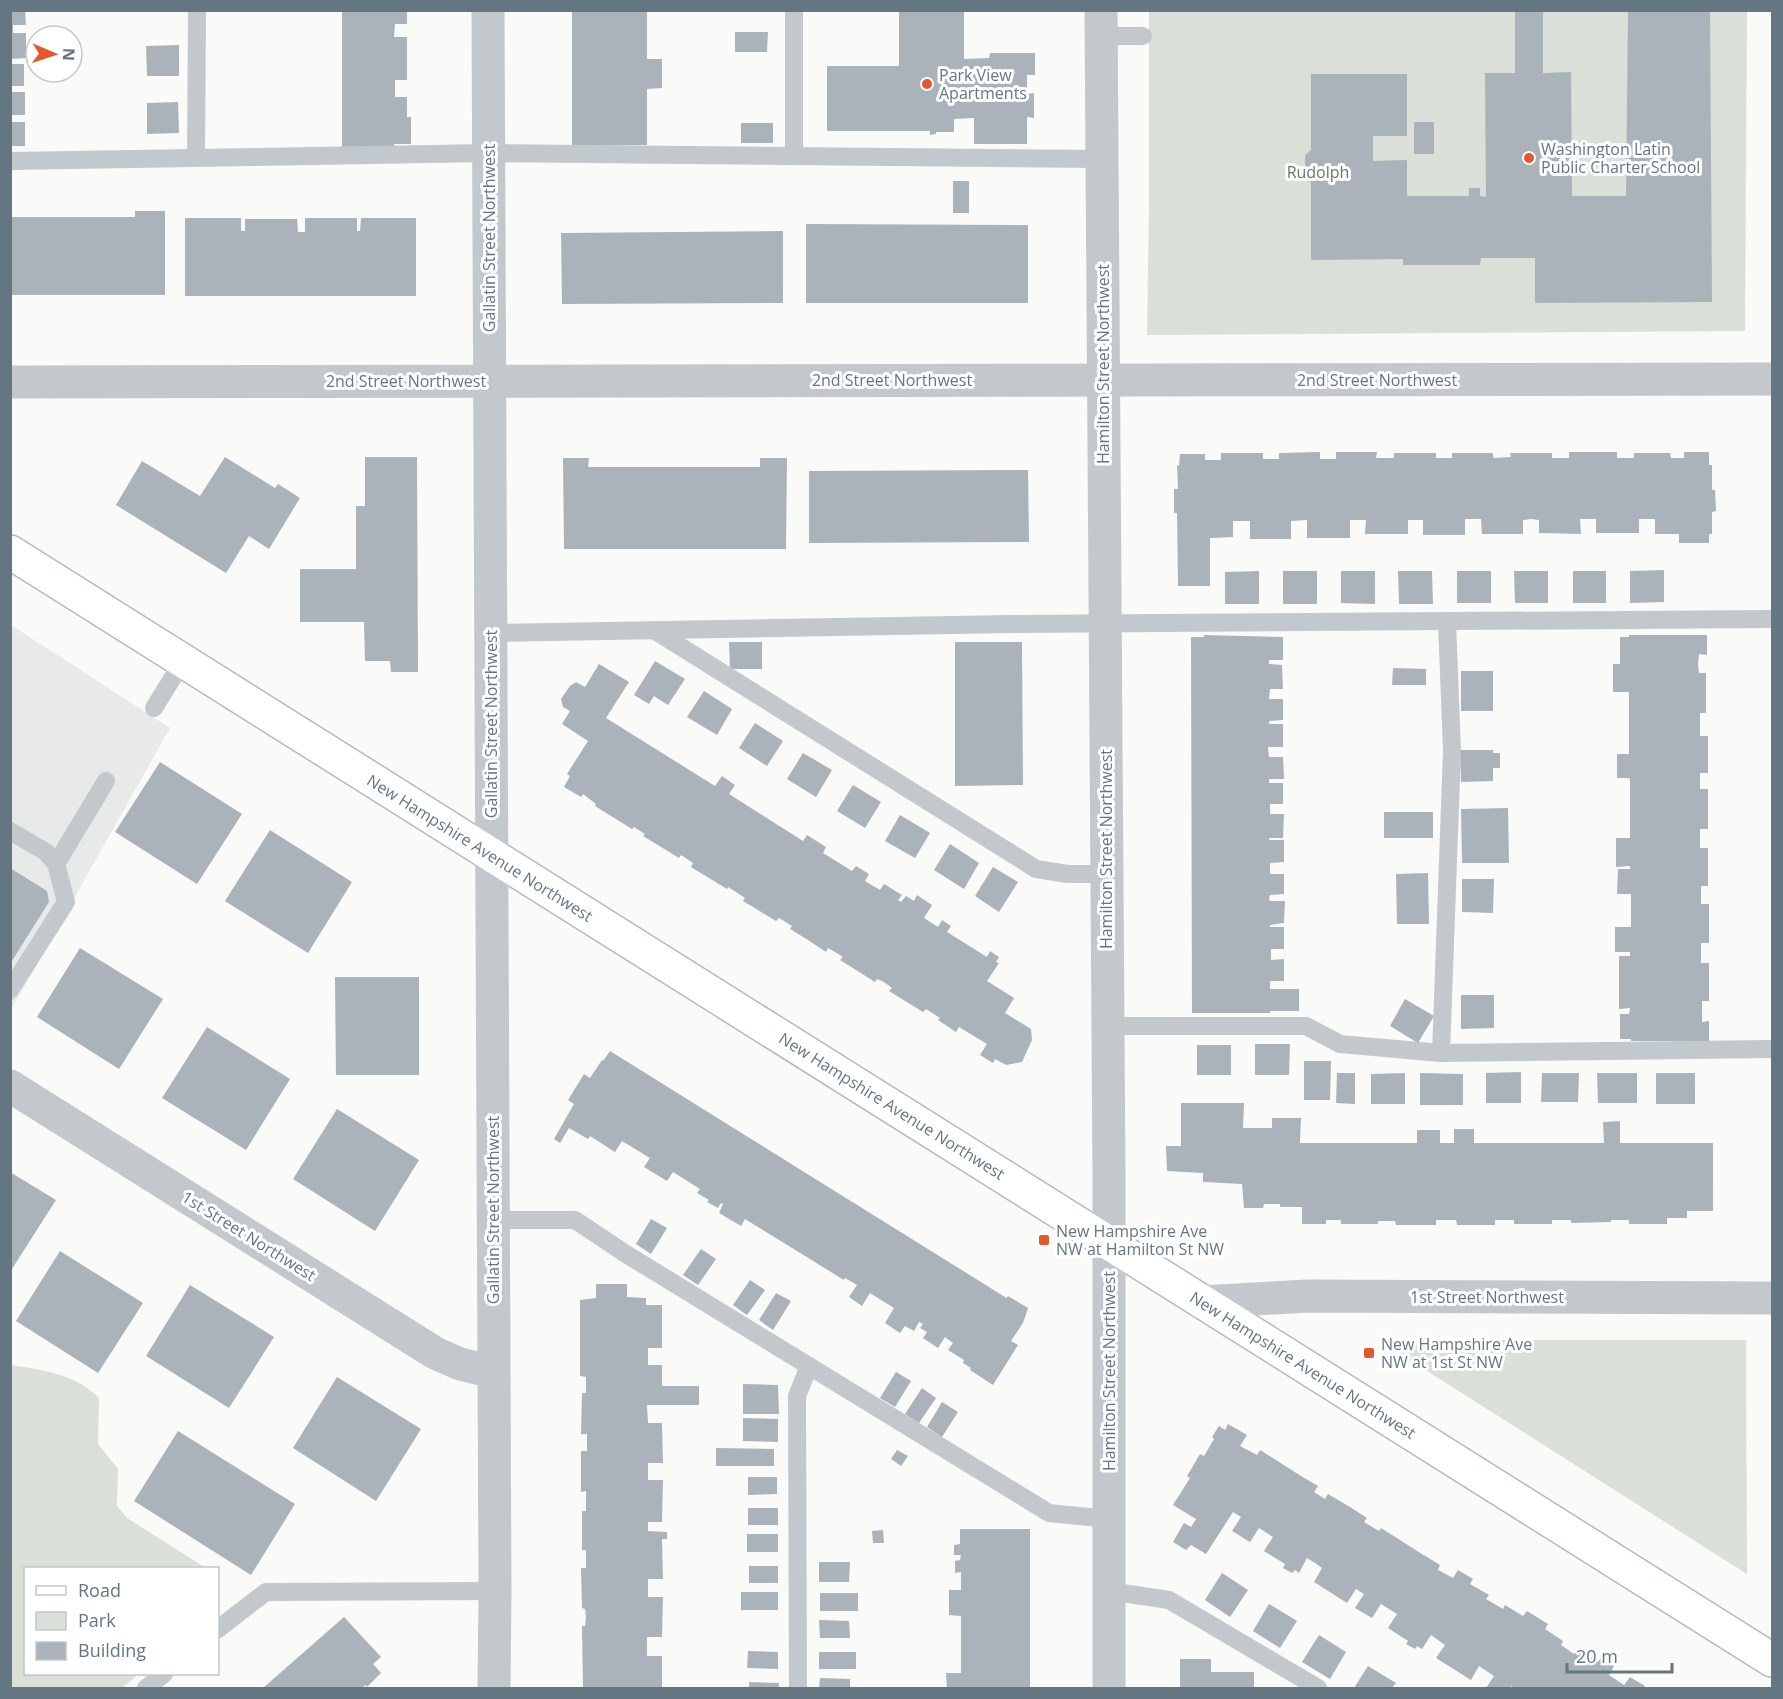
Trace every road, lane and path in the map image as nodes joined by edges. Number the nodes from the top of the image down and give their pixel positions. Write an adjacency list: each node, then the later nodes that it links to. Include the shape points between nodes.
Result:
1 (197, 10): 8 (lane)
2 (488, 10): 6 (street, Gallatin Street Northwest)
3 (794, 10): 7 (lane)
4 (1101, 23): 5 (lane); 9 (street, Hamilton Street Northwest)
5 (1143, 36)
6 (489, 153): 7 (lane); 8 (lane); 12 (street, Gallatin Street Northwest)
7 (794, 156): 9 (lane)
8 (196, 158): 10 (lane)
9 (1102, 159): 13 (street, Hamilton Street Northwest)
10 (10, 161)
11 (1773, 379): 13 (street, 2nd Street Northwest)
12 (489, 381): 13 (street, 2nd Street Northwest); 14 (street, 2nd Street Northwest); 20 (street, Gallatin Street Northwest)
13 (1103, 381): 18 (street, Hamilton Street Northwest)
14 (10, 382)
15 (10, 552): 21 (main road, New Hampshire Avenue Northwest)
16 (1773, 619): 17 (lane)
17 (1447, 622): 18 (lane); 31 (lane, via 1452,751)
18 (1104, 624): 19 (lane); 27 (street, Hamilton Street Northwest)
19 (654, 630): 20 (lane); 27 (lane, via 1035,869)
20 (490, 633): 25 (street, Gallatin Street Northwest)
21 (183, 661): 22 (lane); 25 (main road, New Hampshire Avenue Northwest)
22 (154, 708)
23 (106, 781): 26 (lane)
24 (10, 831): 26 (lane, via 46,852)
25 (492, 855): 33 (street, Gallatin Street Northwest); 34 (main road, New Hampshire Avenue Northwest)
26 (56, 864): 28 (lane, via 66,902)
27 (1106, 874): 29 (street, Hamilton Street Northwest)
28 (10, 990)
29 (1107, 1026): 31 (lane, via 1306,1026 1340,1044); 34 (street, Hamilton Street Northwest)
30 (1773, 1049): 31 (lane)
31 (1441, 1053)
32 (10, 1086): 38 (street, 1st Street Northwest, via 435,1353)
33 (493, 1220): 37 (lane, via 576,1220); 38 (street, Gallatin Street Northwest)
34 (1109, 1242): 36 (main road, New Hampshire Avenue Northwest); 39 (street, Hamilton Street Northwest)
35 (1773, 1298): 36 (street, 1st Street Northwest, via 1308,1296)
36 (1202, 1302): 43 (main road, New Hampshire Avenue Northwest)
37 (809, 1366): 39 (lane, via 1049,1513); 47 (lane, via 797,1396)
38 (493, 1372): 40 (street, Gallatin Street Northwest)
39 (1109, 1519): 41 (street, Hamilton Street Northwest)
40 (495, 1591): 42 (lane, via 267,1592); 45 (street, Gallatin Street Northwest)
41 (1109, 1591): 48 (street, Hamilton Street Northwest); 49 (lane, via 1169,1600)
42 (219, 1628)
43 (1773, 1660)
44 (164, 1675): 46 (lane)
45 (490, 1685)
46 (146, 1689)
47 (798, 1689)
48 (1109, 1689)
49 (1318, 1689)

